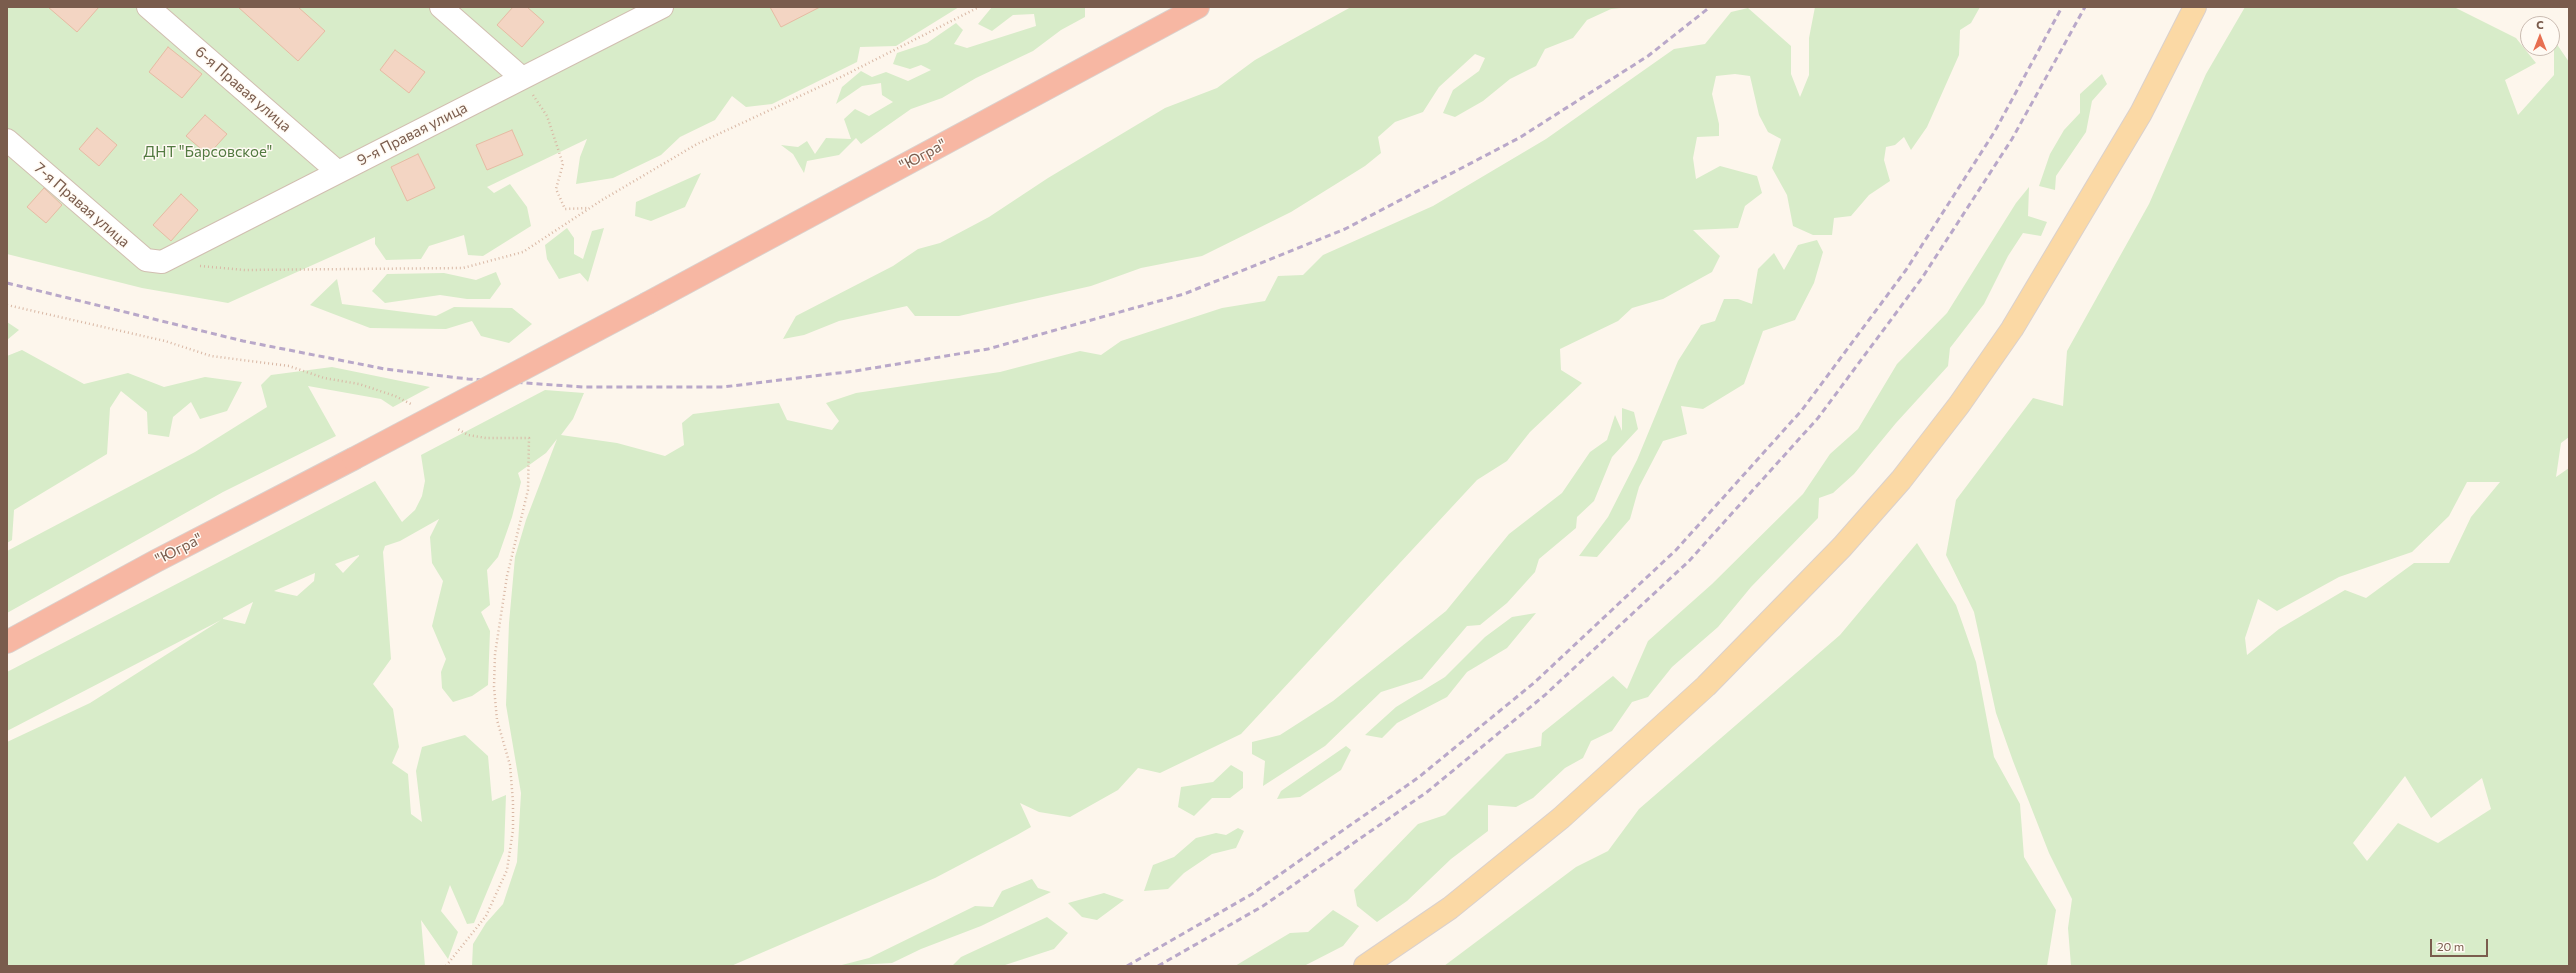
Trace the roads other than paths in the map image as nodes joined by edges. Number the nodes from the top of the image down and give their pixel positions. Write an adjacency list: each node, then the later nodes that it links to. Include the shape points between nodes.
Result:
1 (148, 7): 8 (street, 6-я Правая улица)
2 (441, 7): 6 (street)
3 (662, 7): 6 (street, 9-я Правая улица)
4 (1198, 7): 10 (highway, "Югра", bridge, via 648,303 163,557)
5 (2195, 7): 11 (main road, via 2141,113 2012,329 1959,405 1901,480 1842,547 1706,686 1584,797 1450,908)
6 (522, 78): 8 (street, 9-я Правая улица)
7 (7, 140): 9 (street, 7-я Правая улица, via 146,260)
8 (338, 172): 9 (street, 9-я Правая улица)
9 (162, 262)
10 (7, 642)
11 (1365, 966)

